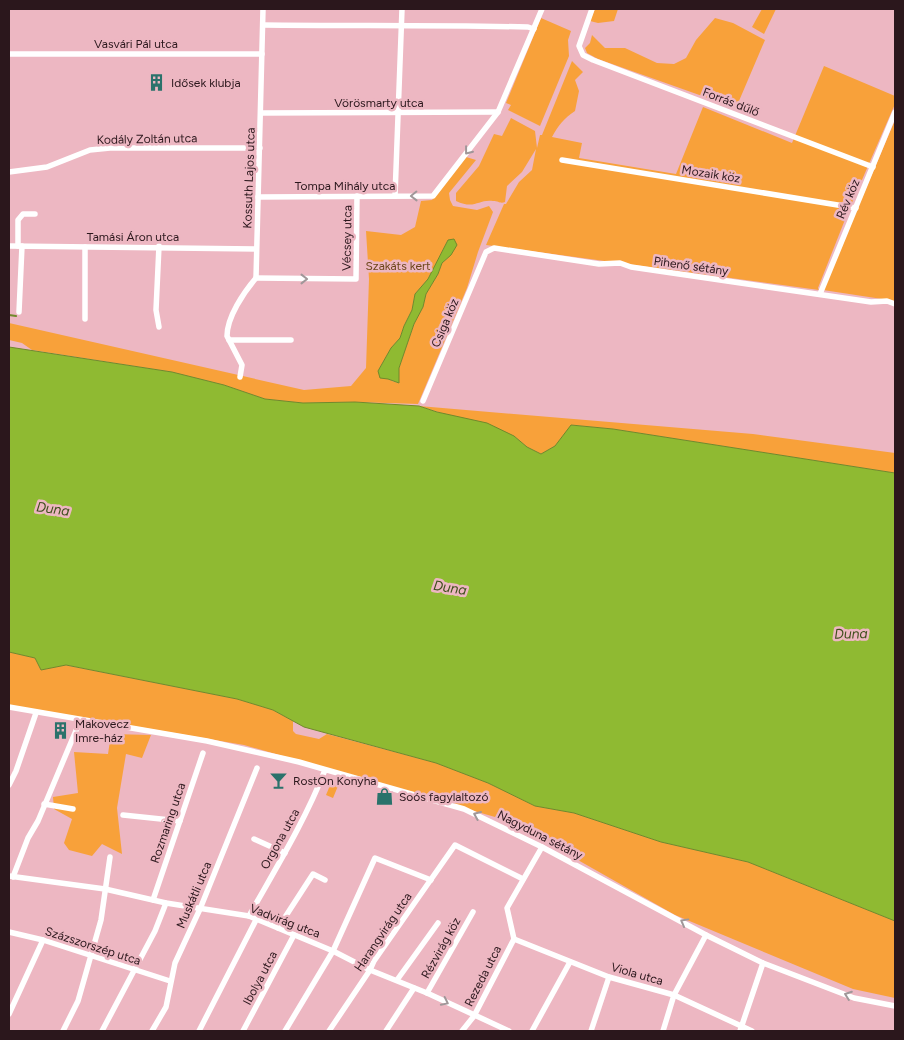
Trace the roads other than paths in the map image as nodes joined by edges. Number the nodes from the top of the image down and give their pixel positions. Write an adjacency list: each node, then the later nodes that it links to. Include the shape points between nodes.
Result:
1 (263, 9): 5 (street, Kossuth Lajos utca)
2 (402, 9): 6 (street)
3 (542, 9): 7 (street)
4 (592, 9): 16 (street, Forrás dűlő, via 578,46 582,55)
5 (263, 25): 6 (street); 9 (street, Kossuth Lajos utca)
6 (401, 27): 7 (street); 13 (street)
7 (534, 29): 11 (street)
8 (9, 54): 9 (street, Vasvári Pál utca)
9 (262, 54): 10 (street, Kossuth Lajos utca)
10 (261, 112): 13 (street, Vörösmarty utca); 14 (street, Kossuth Lajos utca)
11 (498, 112): 13 (street, Vörösmarty utca); 19 (street, Tompa Mihály utca, one-way to 19, via 433,196)
12 (895, 112): 16 (street, Rév köz)
13 (397, 113): 19 (street)
14 (260, 148): 17 (street, Kodály Zoltán utca, via 110,148 90,150 47,167); 20 (street, Kossuth Lajos utca)
15 (562, 160): 21 (street, Mozaik köz)
16 (873, 167): 21 (street, Rév köz)
17 (9, 172)
18 (358, 196): 19 (street, Tompa Mihály utca); 20 (street, Tompa Mihály utca); 29 (street, Vécsey utca, one-way to 18, via 356,279)
19 (395, 196)
20 (258, 197): 27 (street, Kossuth Lajos utca)
21 (856, 208): 30 (street, Rév köz)
22 (35, 214): 24 (street, via 23,214 18,220)
23 (9, 246): 24 (street, Tamási Áron utca)
24 (20, 246): 26 (street, Tamási Áron utca); 32 (street)
25 (159, 246): 26 (street, Tamási Áron utca); 27 (street, Tamási Áron utca); 34 (street, via 156,310)
26 (85, 247): 33 (street)
27 (256, 249): 29 (street, Kossuth Lajos utca)
28 (486, 252): 30 (street, Pihenő sétány, via 494,248 599,264 620,263); 38 (street, Csiga köz)
29 (256, 278): 35 (street, via 238,304 227,331)
30 (820, 294): 31 (street, Pihenő sétány)
31 (895, 304)
32 (19, 312)
33 (85, 319)
34 (159, 327)
35 (229, 340): 36 (street); 37 (street, via 242,365)
36 (291, 340)
37 (240, 377)
38 (423, 401)
39 (9, 708): 40 (street, Nagyduna sétány)
40 (36, 713): 41 (street, Nagyduna sétány); 46 (street)
41 (80, 721): 45 (street, Nagyduna sétány, via 187,737); 48 (street)
42 (203, 753): 51 (street, Rozmaring utca)
43 (9, 768): 46 (street)
44 (257, 768): 63 (street, Muskátli utca)
45 (326, 770): 53 (street, Nagyduna sétány, one-way to 45, via 464,809); 54 (street, Orgona utca)
46 (16, 771): 47 (street)
47 (9, 785)
48 (44, 804): 49 (street); 56 (street)
49 (73, 809)
50 (122, 815): 51 (street)
51 (180, 821): 61 (street, Rozmaring utca)
52 (254, 839): 54 (street)
53 (542, 848): 57 (street, Rezeda utca); 71 (street, Nagyduna sétány, one-way to 53)
54 (285, 854): 65 (street, Orgona utca)
55 (110, 857): 60 (street)
56 (11, 876): 60 (street, Vadvirág utca)
57 (524, 879): 59 (street, Harangvirág utca, via 455,845); 72 (street, Rezeda utca, via 507,908)
58 (325, 880): 68 (street, via 313,874)
59 (431, 880): 74 (street, via 375,858); 79 (street, Harangvirág utca)
60 (105, 889): 61 (street, Vadvirág utca); 75 (street, via 101,920)
61 (153, 900): 62 (street, Vadvirág utca)
62 (166, 903): 63 (street, Vadvirág utca); 78 (street)
63 (200, 909): 65 (street, Vadvirág utca); 82 (street, Muskátli utca, via 174,963)
64 (473, 912): 84 (street, Rézvirág köz)
65 (249, 916): 66 (street, Vadvirág utca)
66 (256, 920): 68 (street, Vadvirág utca); 93 (street)
67 (438, 923): 81 (street)
68 (278, 928): 70 (street, Vadvirág utca)
69 (9, 932): 73 (street, Százszorszép utca)
70 (294, 935): 74 (street, Vadvirág utca); 94 (street, Ibolya utca)
71 (706, 935): 77 (street, Nagyduna sétány); 85 (street)
72 (514, 939): 76 (street, Viola utca); 88 (street, Rezeda utca)
73 (42, 940): 75 (street, Százszorszép utca); 87 (street)
74 (333, 951): 79 (street, Vadvirág utca); 95 (street)
75 (91, 955): 78 (street, Százszorszép utca); 90 (street, via 78,1001)
76 (570, 962): 80 (street, Viola utca); 100 (street)
77 (763, 963): 86 (street, Nagyduna sétány, one-way to 77, via 854,998); 89 (street)
78 (134, 969): 82 (street, Százszorszép utca); 91 (street)
79 (370, 970): 81 (street, Vadvirág utca); 96 (street, Harangvirág utca)
80 (608, 977): 85 (street, Viola utca); 101 (street)
81 (397, 980): 83 (street, Vadvirág utca)
82 (170, 981): 92 (street, Muskátli utca, via 166,1007)
83 (414, 988): 84 (street, Vadvirág utca); 97 (street)
84 (428, 993): 88 (street, Vadvirág utca, one-way to 88)
85 (674, 995): 89 (street, Viola utca); 102 (street)
86 (895, 1006)
87 (9, 1014)
88 (474, 1016): 98 (street, Rezeda utca); 99 (street, Vadvirág utca)
89 (741, 1029): 103 (street, Viola utca)
90 (63, 1031)
91 (102, 1031)
92 (152, 1031)
93 (199, 1031)
94 (243, 1031)
95 (285, 1031)
96 (330, 1031)
97 (386, 1031)
98 (462, 1031)
99 (509, 1031)
100 (532, 1031)
101 (591, 1031)
102 (663, 1031)
103 (752, 1031)

